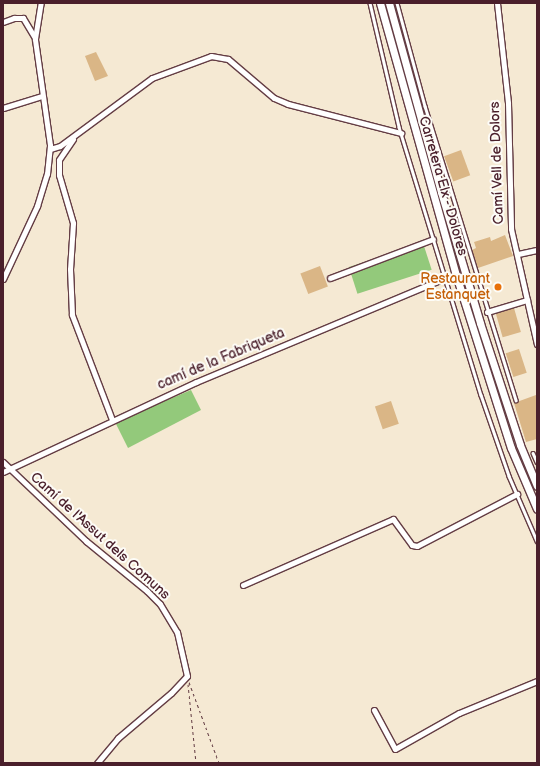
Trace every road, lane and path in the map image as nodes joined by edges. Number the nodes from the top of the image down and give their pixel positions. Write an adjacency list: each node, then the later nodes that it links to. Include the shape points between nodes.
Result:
1 (41, 3): 8 (street)
2 (370, 3): 12 (lane)
3 (380, 3): 32 (main road, Carretera Elx - Dolores, via 459,285 511,448)
4 (389, 3): 30 (main road, Carretera Elx - Dolores, via 440,192 520,445)
5 (397, 3): 21 (lane)
6 (497, 3): 16 (street, Camí Vell de Dolors, via 508,103 511,228)
7 (3, 22): 8 (street, via 23,18)
8 (35, 39): 9 (street)
9 (42, 96): 10 (street); 13 (street)
10 (3, 108)
11 (82, 129): 12 (street, via 152,78 211,56 228,59 274,98 288,104); 13 (street, via 60,146); 24 (street, via 59,160 59,175 73,223 70,268 72,314)
12 (401, 133): 14 (lane)
13 (50, 149): 19 (street, via 47,174 37,206)
14 (433, 239): 17 (street); 18 (lane)
15 (537, 250): 16 (street)
16 (518, 254): 20 (street, Camí Vell de Dolors)
17 (330, 278)
18 (446, 278): 24 (street, camí de la Fabriqueta, via 196,382); 31 (lane, via 481,395)
19 (3, 279)
20 (527, 300): 21 (street); 22 (street, Camí Vell de Dolors)
21 (487, 312): 23 (lane)
22 (537, 344)
23 (516, 400)
24 (112, 420): 28 (street, camí de la Fabriqueta)
25 (533, 453): 27 (lane)
26 (3, 462): 28 (street, Camí de l'Assut dels Comuns)
27 (537, 462)
28 (10, 470): 29 (street, camí de la Fabriqueta); 35 (street, Camí de l'Assut dels Comuns, via 69,526 160,604 177,632)
29 (3, 472)
30 (537, 486)
31 (516, 494): 33 (lane); 34 (street, via 417,546 412,545 393,519)
32 (537, 509)
33 (537, 541)
34 (243, 585)
35 (187, 676): 38 (street, via 118,738); 39 (path); 40 (path)
36 (537, 681): 37 (street, via 459,712 395,749)
37 (374, 710)
38 (97, 763)
39 (196, 763)
40 (219, 763)

